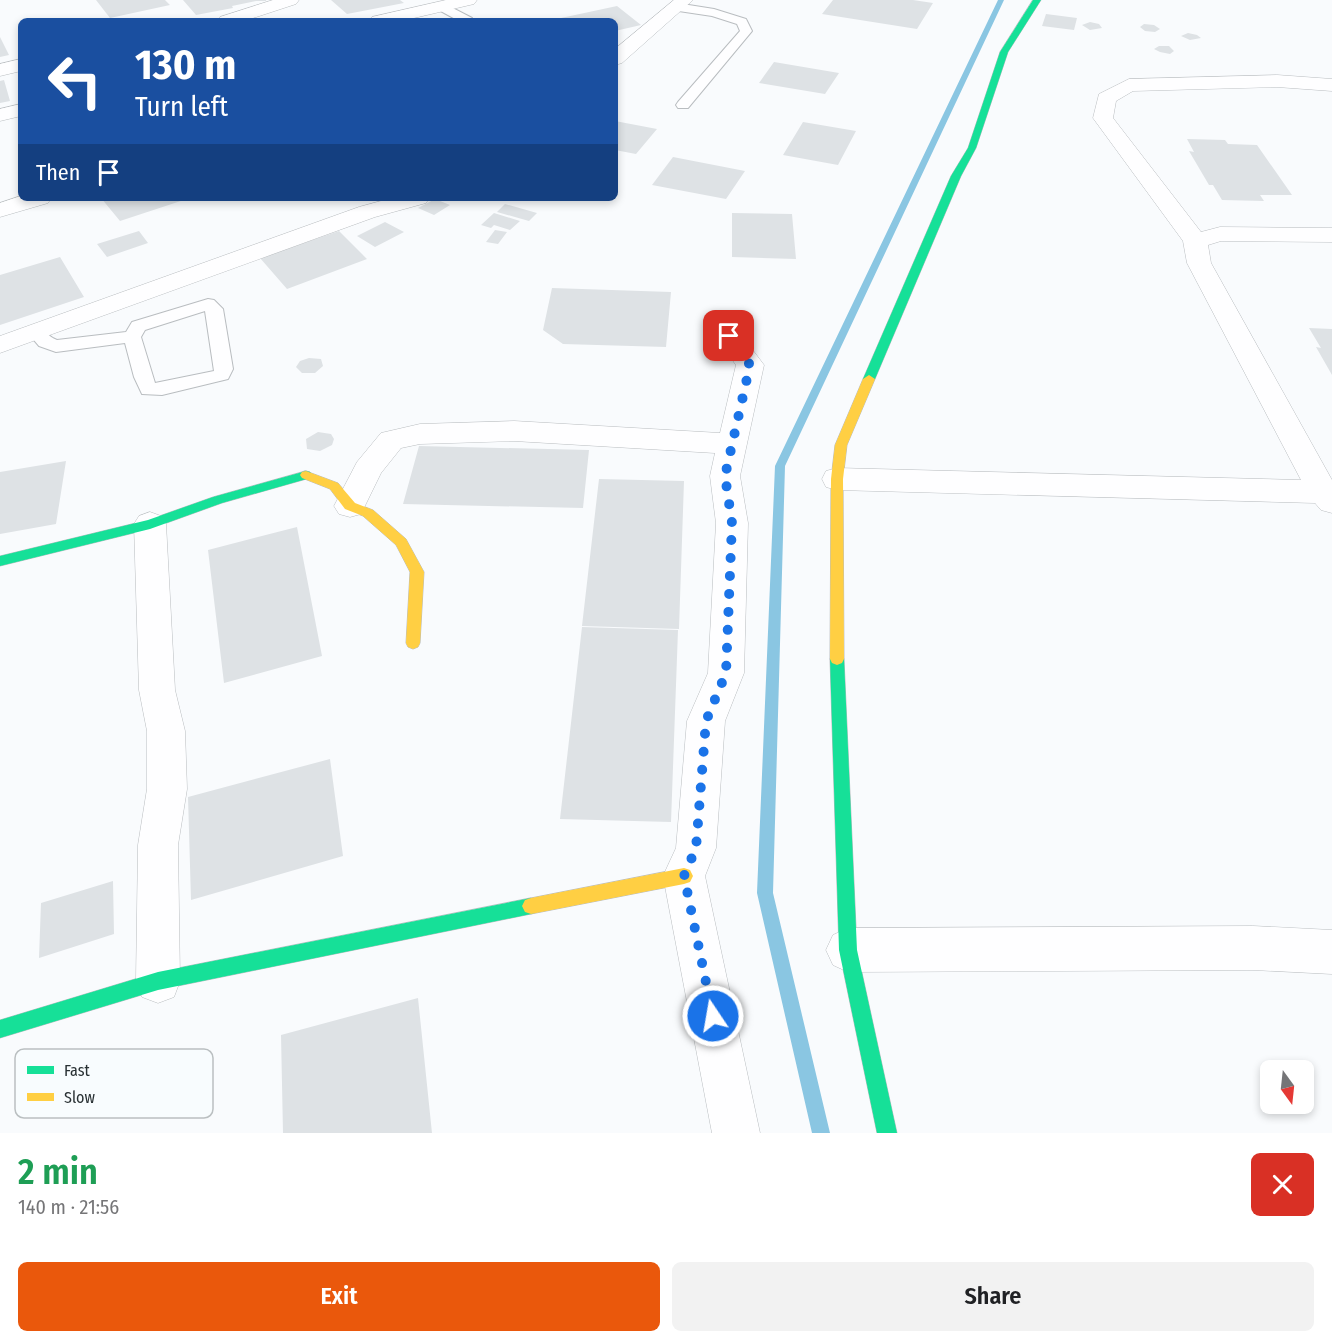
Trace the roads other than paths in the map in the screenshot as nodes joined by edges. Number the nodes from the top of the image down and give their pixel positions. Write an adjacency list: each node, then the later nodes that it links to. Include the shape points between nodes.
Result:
1 (290, 0): 6 (street)
2 (468, 0): 5 (street)
3 (1037, 0): 27 (street, via 1005,52 972,148 956,176 841,445)
4 (680, 4): 9 (street); 13 (lane, via 742,22 746,31)
5 (441, 6): 7 (street); 8 (lane)
6 (235, 18)
7 (391, 18)
8 (463, 18)
9 (619, 53)
10 (18, 66): 11 (street)
11 (0, 70)
12 (1332, 85): 20 (street, via 1276,81 1129,85 1106,98 1103,118)
13 (683, 105)
14 (18, 111): 15 (street)
15 (0, 116)
16 (30, 201): 18 (street)
17 (407, 201): 23 (street, via 72,318)
18 (0, 210)
19 (1332, 235): 20 (street, via 1220,234)
20 (1195, 241): 28 (street, via 1199,263)
21 (718, 322): 26 (street, via 750,365)
22 (132, 337): 22 (lane, via 142,378 149,390 214,378 224,369 214,309 208,304 145,322); 23 (lane, via 78,342)
23 (46, 340): 24 (street); 25 (street)
24 (0, 345)
25 (0, 365)
26 (732, 444): 29 (street, via 514,431 420,434 391,440 368,469); 33 (street, via 725,476 732,523 726,673 706,721 696,848)
27 (837, 479): 28 (street); 34 (street, via 836,626)
28 (1327, 497)
29 (350, 506): 30 (street, via 334,486 306,475); 32 (street, via 368,513 401,542 417,572)
30 (150, 524): 31 (street); 36 (street, via 157,690 166,742 167,789 158,845)
31 (0, 561)
32 (413, 643)
33 (684, 876): 36 (street); 38 (street)
34 (848, 950): 35 (street, via 1253,948); 39 (street)
35 (1332, 952)
36 (158, 981): 37 (street)
37 (0, 1029)
38 (736, 1133)
39 (887, 1133)

